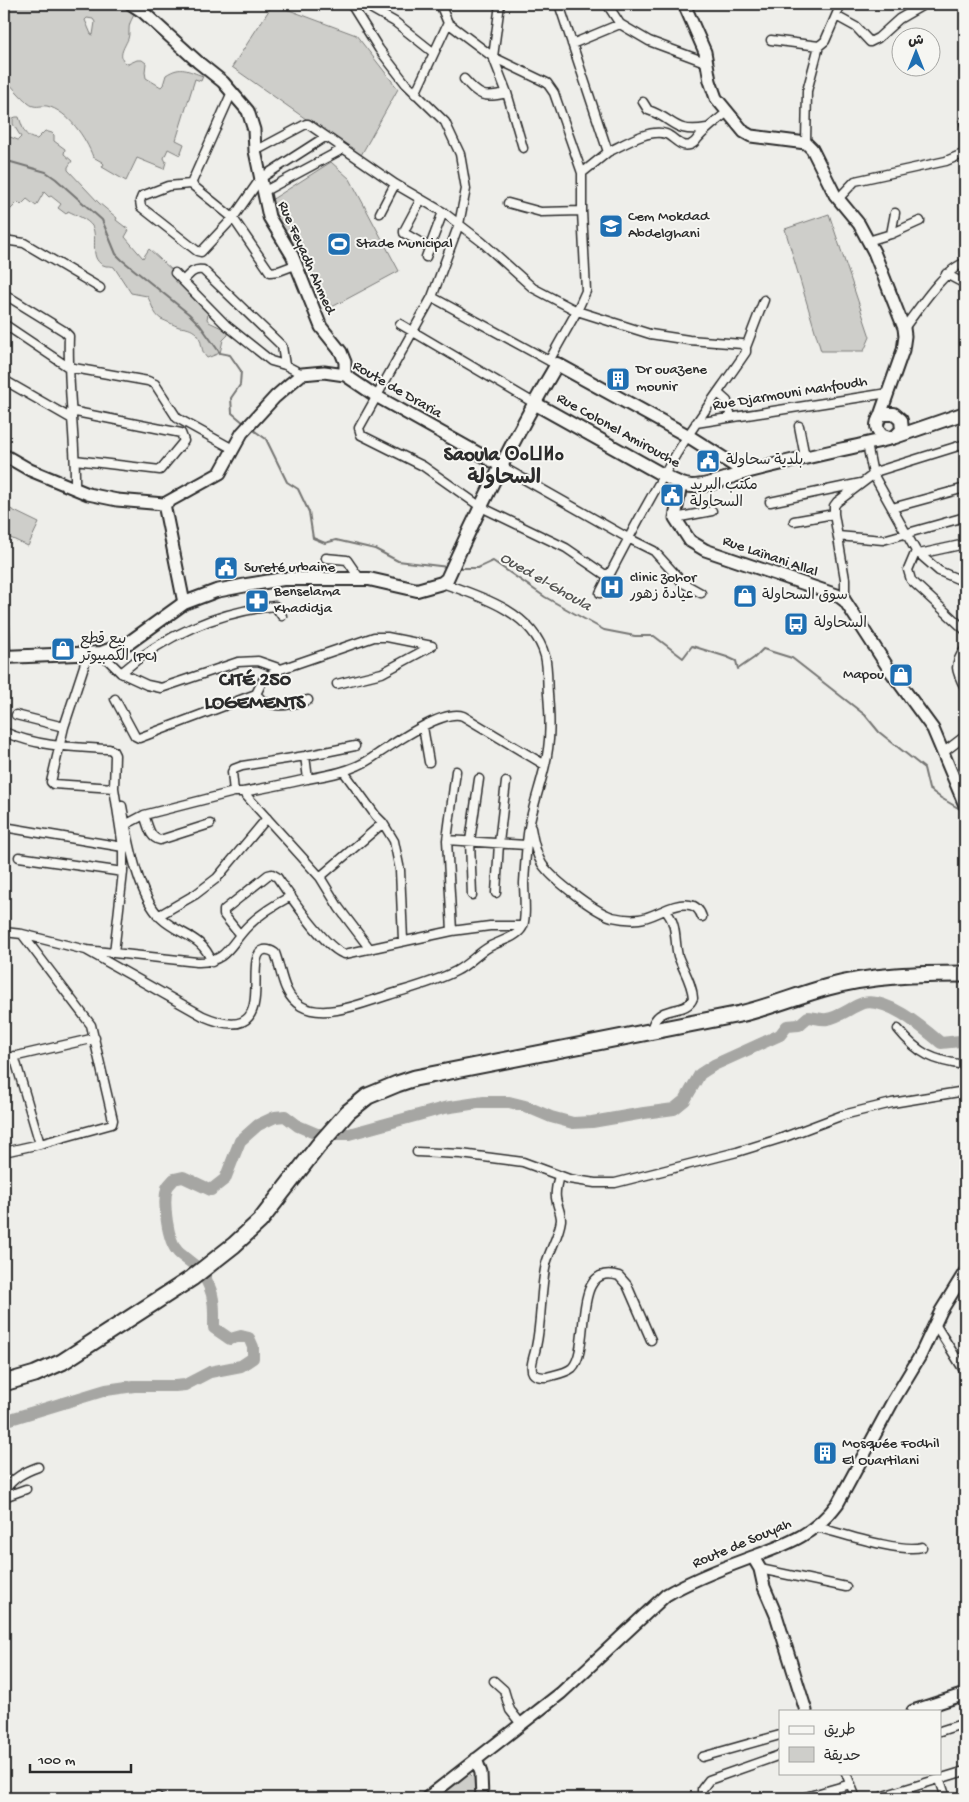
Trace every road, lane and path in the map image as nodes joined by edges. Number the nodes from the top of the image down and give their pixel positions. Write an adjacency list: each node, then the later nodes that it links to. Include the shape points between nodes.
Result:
1 (131, 4): 22 (main road, Rue Feyadh Ahmed)
2 (351, 4): 12 (street)
3 (440, 4): 13 (street)
4 (500, 4): 19 (street)
5 (559, 4): 16 (street)
6 (607, 4): 14 (street)
7 (684, 4): 20 (main road)
8 (841, 4): 11 (street)
9 (925, 4): 11 (street, via 870,42 856,27)
10 (374, 6): 12 (street); 18 (street)
11 (836, 16): 17 (street, via 825,41)
12 (361, 19): 24 (street, via 379,49)
13 (448, 23): 18 (street); 19 (street)
14 (620, 24): 16 (street); 20 (street, via 649,41)
15 (771, 40): 17 (street)
16 (572, 44): 33 (street)
17 (819, 46): 29 (street, via 807,91)
18 (434, 53): 24 (street)
19 (493, 57): 23 (street); 35 (street, via 547,83 554,93)
20 (708, 63): 26 (main road, via 716,98)
21 (464, 79): 23 (street, via 483,96)
22 (232, 92): 36 (main road, Rue Feyadh Ahmed, via 248,111); 37 (street)
23 (507, 93): 31 (street)
24 (415, 94): 49 (street, via 445,122 460,154 466,189)
25 (643, 102): 27 (street, via 648,110 680,128 692,131)
26 (727, 112): 27 (street); 29 (main road, via 751,136)
27 (707, 128): 33 (street, via 692,145 680,144 667,134 658,133 644,135)
28 (325, 137): 30 (street, via 306,124); 32 (street); 36 (street)
29 (806, 143): 41 (main road)
30 (261, 148)
31 (523, 148)
32 (343, 149): 38 (street); 39 (street)
33 (608, 152): 35 (street)
34 (965, 153): 41 (street, via 946,161 855,181)
35 (582, 173): 43 (street)
36 (261, 178): 39 (main road, Rue Feyadh Ahmed); 47 (street)
37 (190, 184): 47 (street); 47 (street, via 168,186 142,196 141,207 201,252)
38 (395, 184): 40 (street); 45 (street)
39 (263, 192): 57 (main road, Rue Feyadh Ahmed, via 269,218 292,255)
40 (421, 199): 44 (street); 53 (street, via 404,233)
41 (838, 199): 52 (main road, via 859,224)
42 (508, 202): 43 (street, via 541,212)
43 (582, 211): 66 (street, via 586,291)
44 (443, 212): 49 (street); 53 (street)
45 (380, 213)
46 (895, 213): 50 (street)
47 (233, 218): 57 (street, via 270,272)
48 (920, 221): 50 (street)
49 (459, 224): 64 (street); 66 (street, via 533,288)
50 (890, 234): 52 (street)
51 (4, 240): 62 (street, via 24,243)
52 (868, 241): 69 (main road)
53 (430, 248): 55 (street)
54 (965, 255): 56 (street)
55 (426, 257)
56 (962, 263): 59 (street)
57 (295, 266): 76 (main road, Rue Feyadh Ahmed, via 320,327 341,352)
58 (175, 273): 60 (street)
59 (946, 274): 61 (street); 69 (street)
60 (183, 281): 73 (street, via 226,325 271,361); 73 (street, via 194,270 203,270 282,346)
61 (965, 284)
62 (100, 288)
63 (4, 294): 74 (street, via 69,336)
64 (432, 297): 70 (street); 72 (street)
65 (764, 300): 71 (street)
66 (577, 311): 71 (street, via 650,334 742,344); 72 (street)
67 (4, 324): 74 (street)
68 (400, 324): 70 (street)
69 (904, 328): 80 (main road, via 905,343)
70 (411, 332): 79 (street); 81 (street)
71 (746, 349): 78 (street)
72 (553, 363): 81 (main road); 92 (main road)
73 (285, 365): 75 (street)
74 (68, 367): 84 (street); 89 (street, via 155,384 177,418)
75 (302, 374): 76 (main road, Route de Draria, via 324,372); 96 (main road, via 261,412)
76 (345, 375): 79 (main road, Route de Draria)
77 (4, 380): 84 (street)
78 (718, 393): 85 (street, via 727,402); 88 (street)
79 (376, 396): 100 (main road, Route de Draria); 110 (street, via 359,428 361,435 423,466)
80 (887, 397): 83 (main road); 85 (street, Rue Djarmouni Mahfoudh); 87 (main road)
81 (534, 403): 100 (main road); 103 (main road, Rue Colonel Amirouche)
82 (965, 413): 86 (main road, Rue Colonel Amirouche)
83 (895, 414): 86 (main road, via 917,421); 87 (main road, via 886,413); 93 (main road, via 902,427)
84 (72, 415): 91 (street); 99 (street)
85 (731, 417): 88 (street, Rue Djarmouni Mahfoudh)
86 (945, 420): 93 (main road, Rue Colonel Amirouche)
87 (878, 421): 93 (main road, via 881,435); 94 (main road)
88 (696, 423): 92 (street)
89 (188, 424): 91 (street); 96 (street)
90 (800, 426): 98 (street)
91 (182, 433): 99 (street, via 184,441 160,470)
92 (688, 436): 101 (main road); 103 (street)
93 (893, 438): 94 (main road, Rue Colonel Amirouche)
94 (867, 444): 98 (main road, Rue Colonel Amirouche); 102 (street)
95 (965, 444): 102 (street)
96 (233, 449): 109 (main road, via 220,473)
97 (4, 455): 107 (main road)
98 (805, 457): 101 (main road, Rue Colonel Amirouche)
99 (75, 460): 107 (street)
100 (501, 466): 110 (main road); 119 (street)
101 (745, 472): 105 (main road, Rue Colonel Amirouche, via 704,485)
102 (872, 474): 104 (street); 111 (street)
103 (663, 475): 105 (main road, Rue Colonel Amirouche); 119 (street)
104 (862, 482): 108 (street); 113 (street, via 837,502)
105 (681, 484): 115 (main road)
106 (965, 488): 111 (street)
107 (75, 489): 109 (main road, via 117,500)
108 (770, 502)
109 (164, 504): 130 (main road)
110 (481, 507): 123 (street, via 566,548); 125 (main road)
111 (892, 508): 117 (street)
112 (712, 511): 115 (street)
113 (834, 514): 116 (street); 118 (street)
114 (965, 517): 117 (street)
115 (675, 518): 129 (main road, Rue Laïnani Allal, via 690,542 705,550 837,595)
116 (794, 521)
117 (906, 533): 118 (street, via 883,540); 121 (street)
118 (838, 536): 129 (street, via 845,579)
119 (628, 538): 123 (street); 128 (street, via 654,551 683,583)
120 (965, 544): 121 (street)
121 (917, 553): 126 (street, via 939,572); 133 (street, via 908,570 911,580)
122 (326, 558): 124 (street, via 347,560)
123 (608, 574): 127 (street)
124 (360, 579): 125 (main road, via 417,590); 130 (main road, via 283,579 216,591)
125 (444, 581): 155 (street, via 511,613 535,635 545,657 550,712)
126 (965, 582)
127 (600, 593)
128 (701, 593)
129 (844, 601): 152 (main road, Rue Laïnani Allal, via 929,721)
130 (184, 603): 135 (main road, via 130,642)
131 (4, 613): 137 (street)
132 (282, 616): 139 (street, via 275,606 254,608 204,622 161,643)
133 (965, 630)
134 (965, 649): 141 (street, via 956,666)
135 (101, 653): 136 (main road); 139 (street)
136 (88, 654): 137 (main road); 146 (street)
137 (5, 657)
138 (281, 670): 139 (street, via 258,661 238,662 161,688); 140 (street, via 374,637 432,646 382,673); 142 (street, via 264,678)
139 (121, 673)
140 (337, 684)
141 (965, 688)
142 (256, 694): 143 (street, via 137,738); 144 (street, via 272,705)
143 (115, 699)
144 (308, 700)
145 (16, 715): 146 (street)
146 (64, 727): 150 (street)
147 (423, 727): 154 (street); 155 (street, via 459,714); 158 (street, via 397,740 360,766)
148 (4, 732): 150 (street)
149 (965, 736): 152 (street)
150 (58, 746): 157 (street, via 109,748 115,755); 162 (street, via 52,783)
151 (355, 746): 153 (street)
152 (944, 752): 165 (main road, Rue Laïnani Allal)
153 (305, 756): 159 (street); 163 (street, via 234,769)
154 (429, 762)
155 (545, 765): 168 (street)
156 (456, 771): 173 (street)
157 (115, 772): 162 (street); 171 (street)
158 (344, 772): 159 (street); 169 (street)
159 (308, 779): 164 (street)
160 (480, 779): 174 (street)
161 (506, 782): 175 (street)
162 (114, 788): 177 (street)
163 (234, 792): 164 (street); 166 (street)
164 (244, 792): 167 (street)
165 (965, 805)
166 (144, 815): 170 (street, via 152,836 160,840); 171 (street)
167 (267, 818): 180 (street); 185 (street, via 217,878)
168 (529, 821): 176 (street); 184 (street, via 541,863 549,873 596,908 613,917 631,919 650,917)
169 (383, 823): 180 (street); 192 (street, via 394,841 398,859)
170 (210, 824)
171 (125, 825): 185 (street, via 142,885)
172 (4, 827): 177 (street)
173 (447, 840): 174 (street); 188 (street)
174 (470, 841): 175 (street); 182 (street)
175 (499, 843): 176 (street); 181 (street)
176 (526, 845): 187 (street)
177 (122, 846): 179 (street)
178 (19, 857): 179 (street)
179 (123, 872): 195 (street)
180 (320, 877): 193 (street)
181 (496, 893)
182 (472, 895)
183 (291, 896): 191 (street, via 266,910); 191 (street, via 277,876 268,875 224,910 224,915); 193 (street, via 336,950 345,954)
184 (665, 910): 186 (street, via 690,905 699,910); 199 (street, via 673,922 677,953 693,998 688,1006 660,1015)
185 (158, 916): 196 (street, via 206,948)
186 (702, 917)
187 (523, 926): 188 (street); 194 (street, via 445,977 336,1010 308,1009 296,1003 286,988 275,953 263,950 256,962 254,1007 247,1019 236,1024 203,1016)
188 (452, 931): 192 (street)
189 (4, 932): 190 (street)
190 (22, 934): 194 (street); 201 (street, via 91,1025)
191 (240, 935): 196 (street, via 225,954)
192 (403, 940): 193 (street)
193 (370, 949)
194 (86, 950): 195 (street)
195 (114, 953): 196 (street)
196 (212, 962)
197 (965, 965): 199 (highway, via 862,971 826,979 750,1005)
198 (965, 974): 206 (highway, via 900,975 857,981 740,1014 416,1078 368,1096)
199 (653, 1024): 206 (highway, via 404,1072 369,1086 349,1099)
200 (898, 1029): 204 (street, via 924,1054)
201 (95, 1038): 202 (street); 207 (street, via 113,1122)
202 (14, 1056): 203 (street); 207 (street)
203 (4, 1059)
204 (965, 1065)
205 (965, 1091): 210 (street, via 843,1115 773,1141 615,1183)
206 (336, 1118): 212 (highway, via 249,1219)
207 (40, 1144): 208 (street)
208 (4, 1152)
209 (417, 1152): 210 (street, via 523,1162)
210 (559, 1176): 214 (street, via 556,1197 560,1222 546,1268 531,1368 533,1374 547,1377 566,1371 574,1364 589,1294 595,1280 604,1274 615,1274 624,1280)
211 (965, 1274): 213 (main road, Route de Souyah)
212 (188, 1275): 215 (highway, via 74,1344 40,1361); 217 (highway, via 62,1362)
213 (935, 1324): 216 (street); 222 (main road, Route de Souyah, via 838,1504)
214 (651, 1340)
215 (4, 1372)
216 (965, 1372)
217 (4, 1383)
218 (38, 1467): 220 (street, via 20,1475)
219 (26, 1489): 221 (street)
220 (4, 1491)
221 (4, 1497)
222 (816, 1527): 223 (street, via 883,1544); 224 (main road, Route de Souyah, via 774,1551)
223 (922, 1548)
224 (754, 1557): 225 (main road); 232 (main road, Route de Souyah, via 666,1595 562,1693)
225 (760, 1569): 226 (street); 229 (main road)
226 (846, 1587)
227 (494, 1681): 232 (street, via 504,1690 510,1710)
228 (965, 1694): 230 (main road)
229 (806, 1710)
230 (916, 1710)
231 (965, 1723): 233 (street)
232 (521, 1724): 237 (main road, Route de Souyah)
233 (942, 1730)
234 (779, 1735): 236 (street)
235 (779, 1755): 245 (street, via 709,1780 702,1789)
236 (702, 1757)
237 (476, 1759): 243 (main road, Route de Souyah); 244 (main road, via 481,1773)
238 (965, 1771): 240 (street)
239 (846, 1774): 241 (street)
240 (940, 1780): 242 (street); 248 (street)
241 (851, 1784): 246 (street); 247 (street)
242 (884, 1796)
243 (426, 1798)
244 (482, 1798)
245 (702, 1798)
246 (802, 1798)
247 (856, 1798)
248 (946, 1798)

